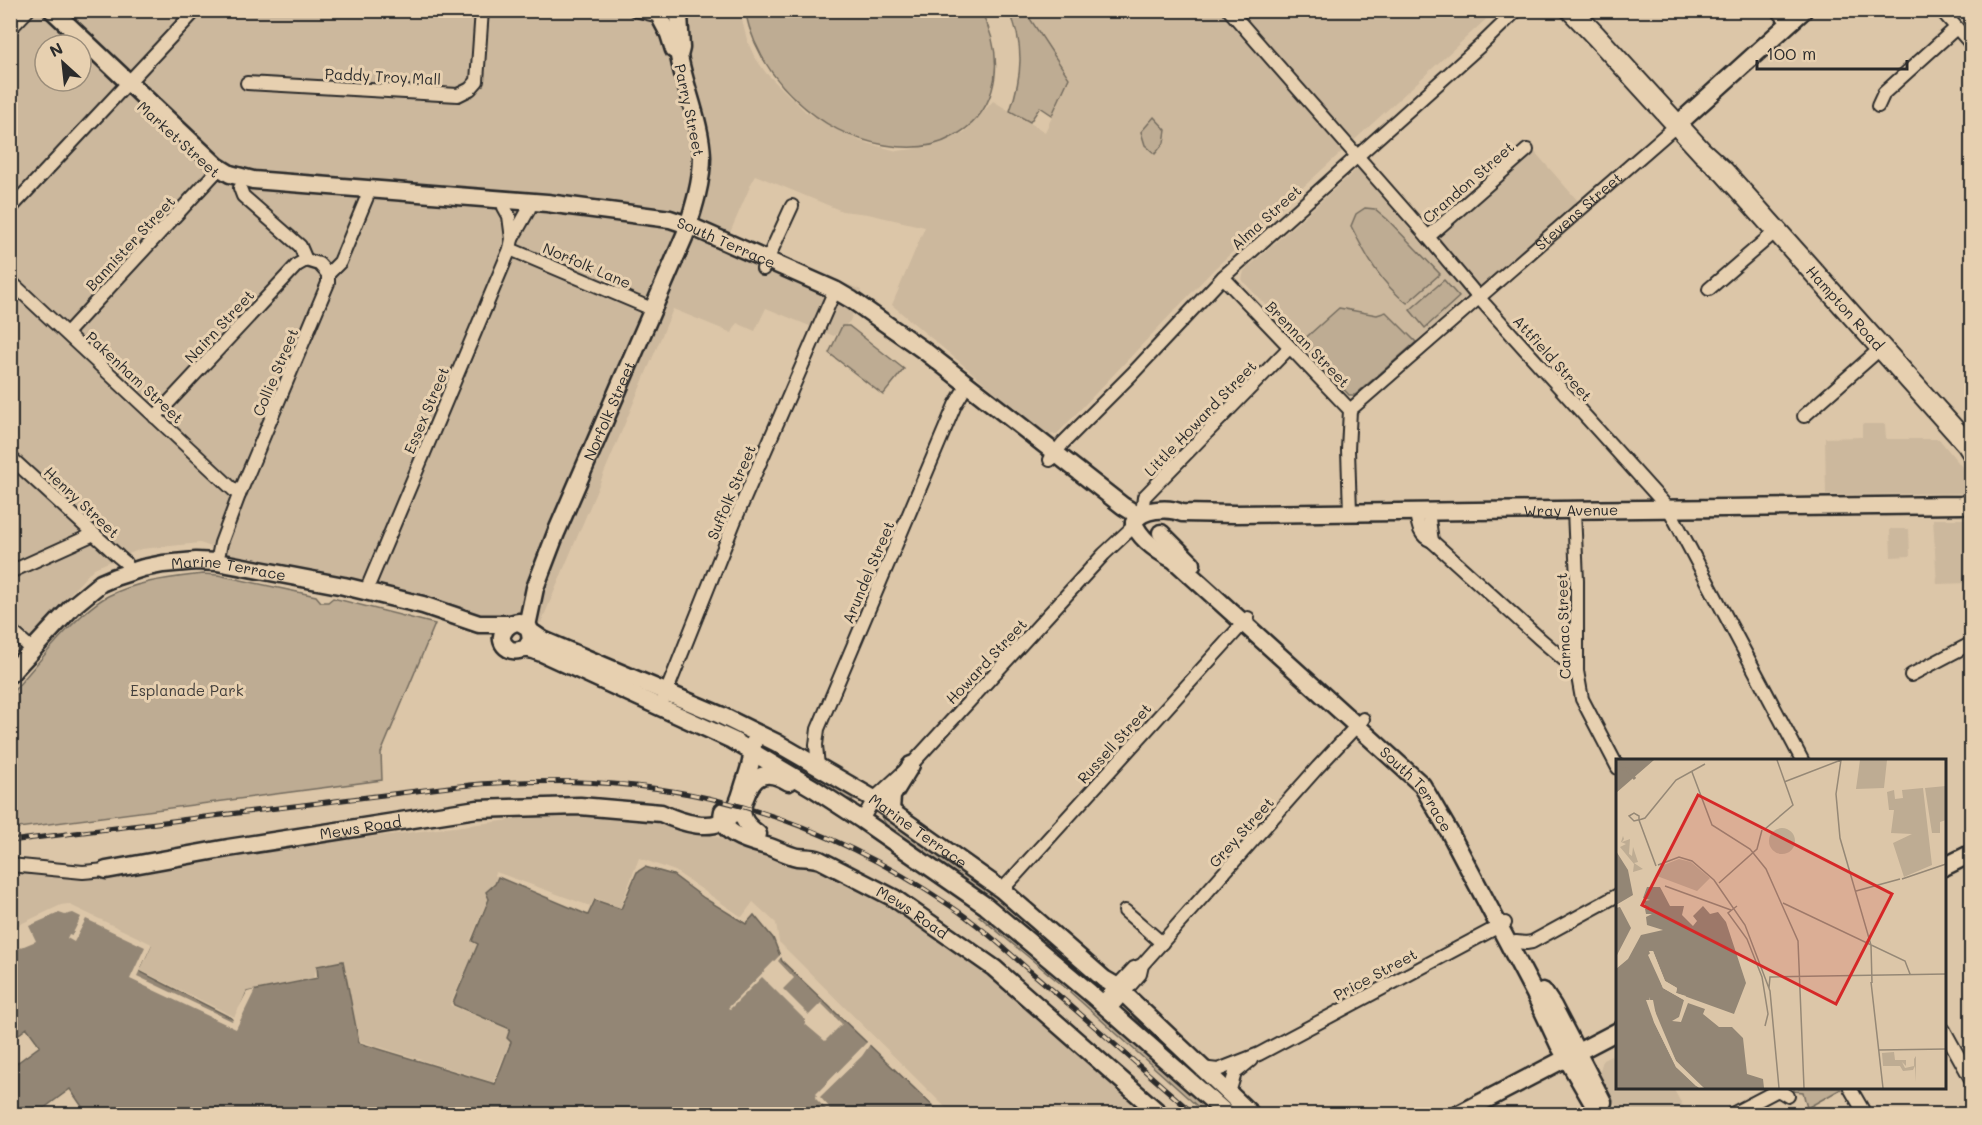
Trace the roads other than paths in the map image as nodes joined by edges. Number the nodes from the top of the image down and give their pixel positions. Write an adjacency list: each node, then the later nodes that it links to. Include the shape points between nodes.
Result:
1 (196, 10): 22 (street)
2 (635, 10): 13 (street)
3 (1229, 10): 26 (street, Attfield Street)
4 (1517, 10): 26 (street, Alma Street)
5 (1571, 10): 24 (main road, Hampton Road)
6 (1582, 10): 24 (main road, Hampton Road)
7 (1778, 10): 14 (street)
8 (1804, 10): 14 (street, Stevens Street)
9 (1941, 10): 15 (street)
10 (42, 11): 16 (street); 17 (street); 22 (street, Market Street)
11 (680, 13): 13 (street, via 667,21); 19 (street, Parry Street)
12 (483, 14): 21 (street, Paddy Troy Mall, via 477,81 458,95)
13 (656, 15): 19 (street, Parry Street)
14 (1789, 24): 24 (street, Stevens Street)
15 (1956, 28): 18 (street); 23 (street, via 1884,93)
16 (10, 29)
17 (65, 33)
18 (1971, 45)
19 (679, 56): 34 (street, Parry Street, via 702,157 697,196)
20 (93, 59): 22 (street, Market Street)
21 (247, 83)
22 (126, 85): 27 (street, Market Street); 28 (street, Market Street); 32 (street)
23 (1878, 106)
24 (1681, 122): 35 (main road, Hampton Road, via 1705,143 1724,172); 45 (street, Stevens Street)
25 (1527, 150): 36 (street, Crandon Street)
26 (1356, 156): 36 (street, Attfield Street); 41 (street, Alma Street)
27 (215, 173): 28 (street, Market Street, via 229,183); 47 (street, Bannister Street)
28 (238, 182): 29 (street, South Terrace); 34 (street, South Terrace, via 547,203 670,219); 38 (street, Market Street, via 243,196 300,246)
29 (367, 197): 30 (street, South Terrace); 40 (street, Collie Street, via 340,262)
30 (504, 207): 33 (street, South Terrace); 37 (street, via 509,216)
31 (792, 207): 39 (street)
32 (10, 209)
33 (529, 209): 34 (street, South Terrace); 37 (street, Essex Street)
34 (686, 230): 39 (street, South Terrace); 46 (street, Norfolk Street)
35 (1776, 231): 43 (street); 49 (main road, Hampton Road)
36 (1428, 237): 45 (street, Attfield Street)
37 (511, 244): 46 (street, Norfolk Lane); 70 (street, Essex Street)
38 (306, 260): 40 (street, Market Street, via 319,264); 53 (street, Nairn Street, via 297,265)
39 (765, 265): 44 (street, South Terrace)
40 (328, 274): 57 (street, Collie Street, via 328,283)
41 (1223, 277): 48 (street, Brennan Street); 56 (street, Alma Street)
42 (10, 281): 47 (street, Pakenham Street)
43 (1710, 289)
44 (833, 294): 50 (street, South Terrace); 56 (street, South Terrace, via 890,325); 80 (street, Suffolk Street)
45 (1479, 298): 51 (street, Stevens Street); 59 (street, Attfield Street)
46 (652, 309): 72 (street, Norfolk Street, via 535,588 513,619)
47 (67, 333): 53 (street, Pakenham Street)
48 (1289, 348): 51 (street, Brennan Street); 64 (street, Little Howard Street, via 1144,497)
49 (1881, 348): 52 (street); 54 (main road, Hampton Road)
50 (962, 393): 56 (street, South Terrace); 88 (street, Arundel Street, via 818,729)
51 (1350, 410): 61 (street, Brennan Street)
52 (1804, 416)
53 (155, 417): 57 (street, Pakenham Street)
54 (1970, 448)
55 (10, 457): 66 (street, Henry Street)
56 (1053, 457): 64 (street, South Terrace, via 1120,517)
57 (239, 495): 67 (street, Collie Street)
58 (1968, 505): 59 (street, Wray Avenue)
59 (1669, 508): 60 (street, Wray Avenue); 85 (street, Attfield Street)
60 (1574, 510): 62 (street, Wray Avenue); 77 (street, Carnac Street)
61 (1350, 512): 62 (street, Wray Avenue); 63 (street, Wray Avenue)
62 (1422, 512): 77 (street, via 1418,526 1426,539)
63 (1182, 513): 64 (street, Wray Avenue, via 1166,510); 65 (street)
64 (1140, 521): 65 (street, South Terrace, via 1156,515); 65 (street, via 1152,537); 71 (street, South Terrace, via 1156,550 1174,560); 86 (street, Howard Street, via 1104,554)
65 (1163, 529): 71 (street, South Terrace)
66 (94, 534): 68 (street); 69 (street, Henry Street, via 126,563)
67 (218, 562): 69 (street, Marine Terrace, via 174,563); 70 (street, Marine Terrace)
68 (10, 572)
69 (129, 572): 76 (street, Marine Terrace, via 88,593)
70 (366, 591): 72 (street, Marine Terrace, via 478,624)
71 (1246, 620): 82 (street, South Terrace); 102 (street, Russell Street)
72 (517, 628): 75 (street, via 531,640); 75 (street, Marine Terrace, via 506,647 516,651); 80 (street, Marine Terrace)
73 (10, 630): 76 (street)
74 (1971, 644): 79 (street)
75 (526, 648): 80 (street, Marine Terrace)
76 (32, 649): 78 (street, Marine Terrace)
77 (1577, 671): 87 (street, Carnac Street, via 1582,699)
78 (10, 674)
79 (1911, 675)
80 (663, 699): 81 (street, Marine Terrace); 84 (street, Marine Terrace)
81 (720, 715): 83 (street, Marine Terrace); 84 (street, via 750,737)
82 (1360, 722): 105 (street, South Terrace, via 1422,785); 107 (street, Grey Street)
83 (777, 742): 84 (street); 88 (street, Marine Terrace)
84 (750, 754): 89 (street, Marine Terrace); 90 (street, via 754,764); 93 (street)
85 (1801, 759)
86 (911, 765): 91 (street, Howard Street); 92 (street, via 892,796)
87 (1616, 766)
88 (818, 767): 91 (street, Marine Terrace)
89 (813, 788): 90 (street, via 766,774 754,781); 94 (street, Marine Terrace)
90 (746, 795): 95 (street, via 743,818)
91 (874, 799): 92 (street, Marine Terrace); 94 (street, Howard Street)
92 (891, 810): 102 (street, Marine Terrace)
93 (720, 818): 95 (street); 98 (street, Mews Road, via 736,836 797,857); 101 (street, Mews Road, via 698,825 660,813 580,806 477,809)
94 (862, 820): 109 (street, Marine Terrace, via 986,906)
95 (758, 834): 98 (street)
96 (1969, 852): 97 (street); 100 (street)
97 (1946, 856)
98 (810, 857): 120 (street, Mews Road, via 894,898 994,968)
99 (10, 865): 101 (street, Mews Road, via 83,872)
100 (1946, 866)
101 (106, 870)
102 (1002, 890): 108 (street, Marine Terrace)
103 (1616, 896): 106 (street, via 1532,942)
104 (1125, 911): 107 (street)
105 (1503, 924): 106 (street, South Terrace); 113 (street, Price Street); 114 (street, South Terrace)
106 (1516, 942): 114 (street, South Terrace)
107 (1162, 943): 108 (street, Grey Street, via 1142,965 1134,968)
108 (1120, 990): 109 (street, Grey Street); 115 (street, Marine Terrace)
109 (1105, 1006): 121 (street, Marine Terrace)
110 (1616, 1031): 114 (street)
111 (1946, 1034): 116 (street)
112 (1616, 1042): 114 (street)
113 (1259, 1054): 115 (street, Price Street, via 1218,1070); 118 (street, Price Street, via 1235,1073)
114 (1575, 1060): 123 (street); 124 (street); 125 (street, South Terrace); 126 (street, South Terrace)
115 (1200, 1067): 118 (street, Marine Terrace)
116 (1971, 1081)
117 (1851, 1089): 128 (street)
118 (1229, 1093): 122 (street, Marine Terrace)
119 (1788, 1096): 127 (street, via 1778,1090)
120 (1160, 1114)
121 (1227, 1114)
122 (1251, 1114)
123 (1459, 1114)
124 (1479, 1114)
125 (1599, 1114)
126 (1609, 1114)
127 (1732, 1114)
128 (1865, 1114)

